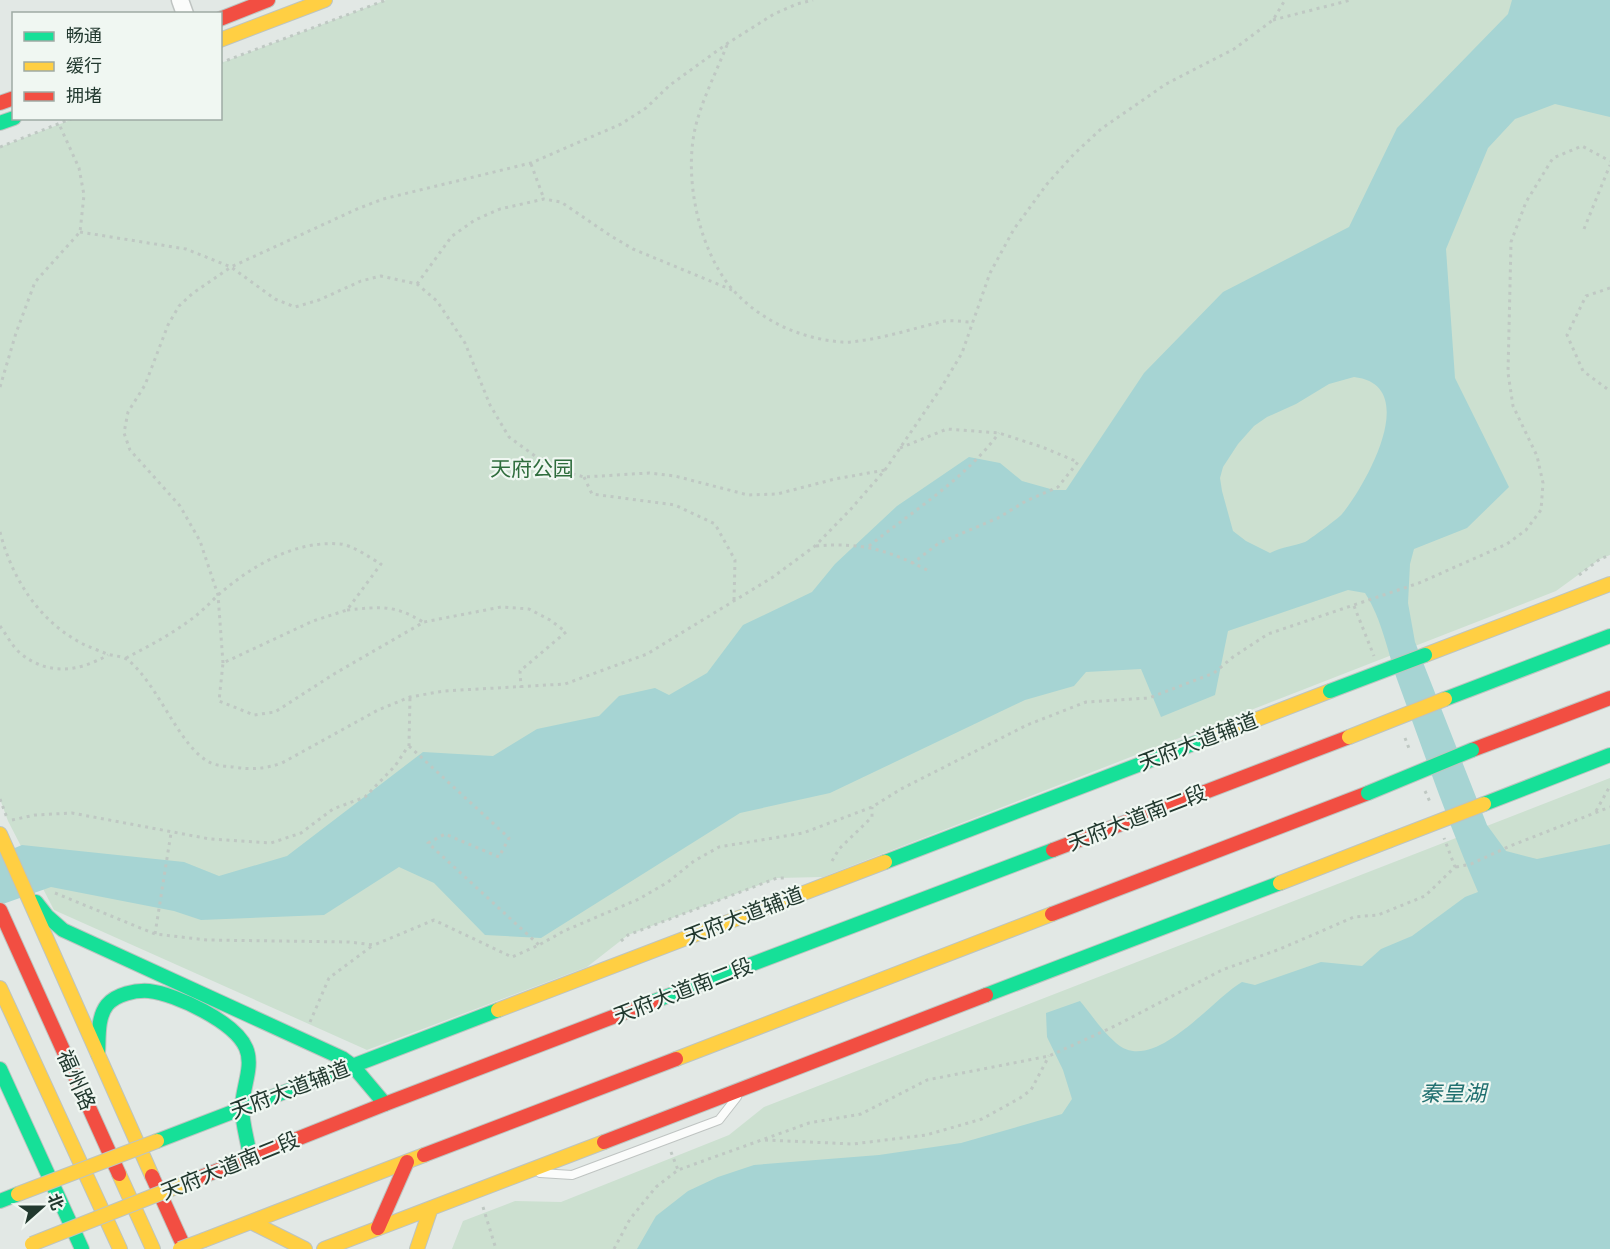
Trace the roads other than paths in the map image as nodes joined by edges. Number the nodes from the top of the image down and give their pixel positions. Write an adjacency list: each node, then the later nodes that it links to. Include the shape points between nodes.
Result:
1 (268, 0): 3 (main road)
2 (325, 0): 4 (main road)
3 (222, 18)
4 (222, 39)
5 (1610, 584): 14 (main road, 天府大道辅道, bridge)
6 (1610, 636): 19 (main road, 天府大道南二段, bridge)
7 (1610, 698): 22 (main road, bridge)
8 (1610, 755): 17 (main road, bridge)
9 (0, 834): 10 (main road)
10 (19, 879): 13 (main road); 14 (main road, via 63,930)
11 (0, 909): 31 (main road, 福州路)
12 (0, 988): 30 (main road, 福州路)
13 (98, 1058): 20 (main road, via 100,1021 109,1002 128,993 149,991 172,996 224,1024 241,1041 247,1063); 33 (main road)
14 (353, 1066): 19 (main road); 20 (main road, 天府大道辅道)
15 (0, 1069): 18 (main road)
16 (0, 1078): 18 (main road)
17 (744, 1088): 23 (main road); 23 (lane, via 719,1120 572,1175)
18 (10, 1089): 29 (main road)
19 (385, 1104): 21 (main road, 天府大道南二段)
20 (242, 1108): 21 (main road); 24 (main road, 天府大道辅道, bridge)
21 (250, 1157): 28 (main road, 天府大道南二段, bridge)
22 (407, 1162): 26 (main road); 27 (main road)
23 (525, 1172): 25 (main road)
24 (0, 1201)
25 (431, 1208): 27 (main road); 36 (main road)
26 (251, 1222): 32 (main road, bridge); 34 (main road)
27 (378, 1228): 35 (main road)
28 (26, 1246)
29 (82, 1249)
30 (120, 1249)
31 (153, 1249)
32 (180, 1249)
33 (185, 1249)
34 (305, 1249)
35 (324, 1249)
36 (417, 1249)

